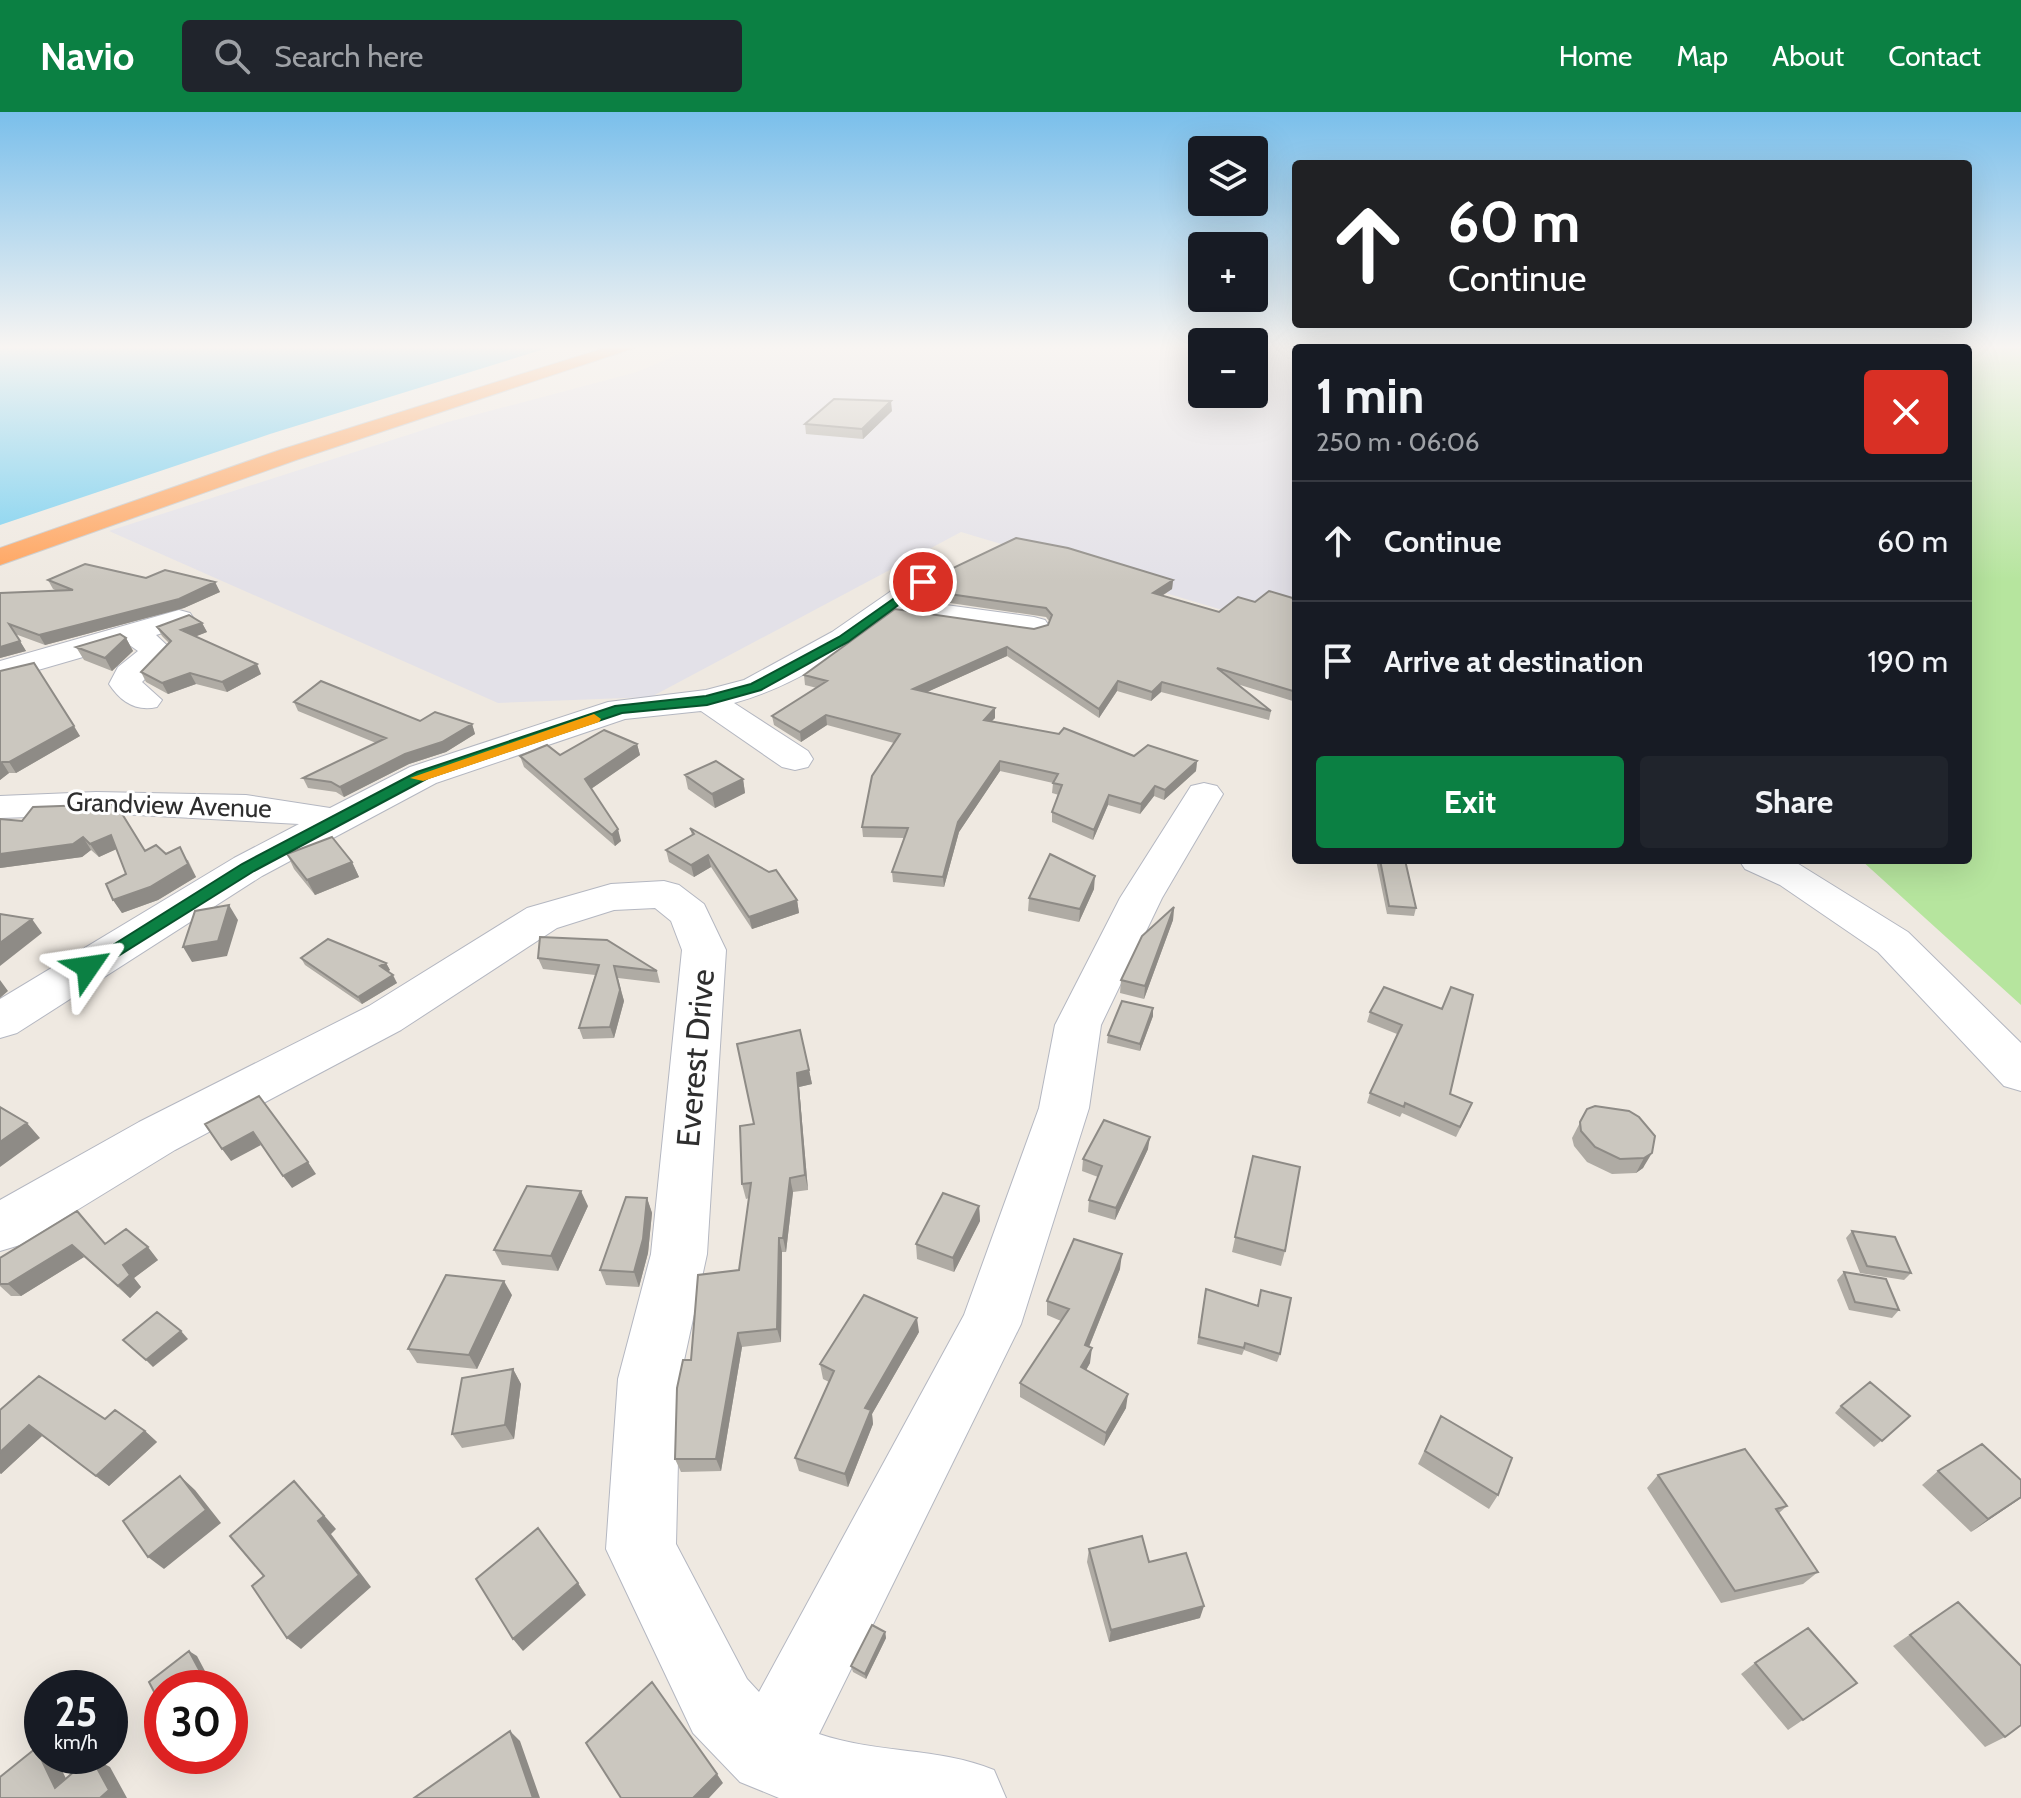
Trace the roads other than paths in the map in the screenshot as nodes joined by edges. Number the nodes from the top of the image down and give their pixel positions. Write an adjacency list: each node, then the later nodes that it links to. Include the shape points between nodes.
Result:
1 (342, 425): 3 (highway)
2 (383, 425): 4 (highway)
3 (0, 542)
4 (0, 557)
5 (923, 582): 6 (street)
6 (891, 606): 8 (street); 12 (street, via 756,687)
7 (179, 619): 9 (street)
8 (1034, 626)
9 (133, 633): 10 (street); 11 (street, via 157,651 129,674 125,684)
10 (0, 671)
11 (145, 700)
12 (707, 700): 13 (street); 16 (street, via 620,709 423,775)
13 (795, 759)
14 (1204, 794): 21 (street, via 1141,898 1078,1025 1064,1108 991,1324)
15 (0, 807): 16 (street, Grandview Avenue, via 67,801 227,806 302,810)
16 (333, 821): 18 (street, Grandview Avenue, via 248,867)
17 (1768, 864): 19 (street, via 1893,942)
18 (0, 1021)
19 (2021, 1073)
20 (0, 1228): 21 (street, Everest Drive, via 157,1136 385,1018 542,918 611,897 664,894 689,914 704,950 679,1254 649,1379 641,1549 720,1706)
21 (767, 1755): 22 (street, Everest Drive)
22 (849, 1792): 23 (street, Everest Drive)
23 (966, 1798)

